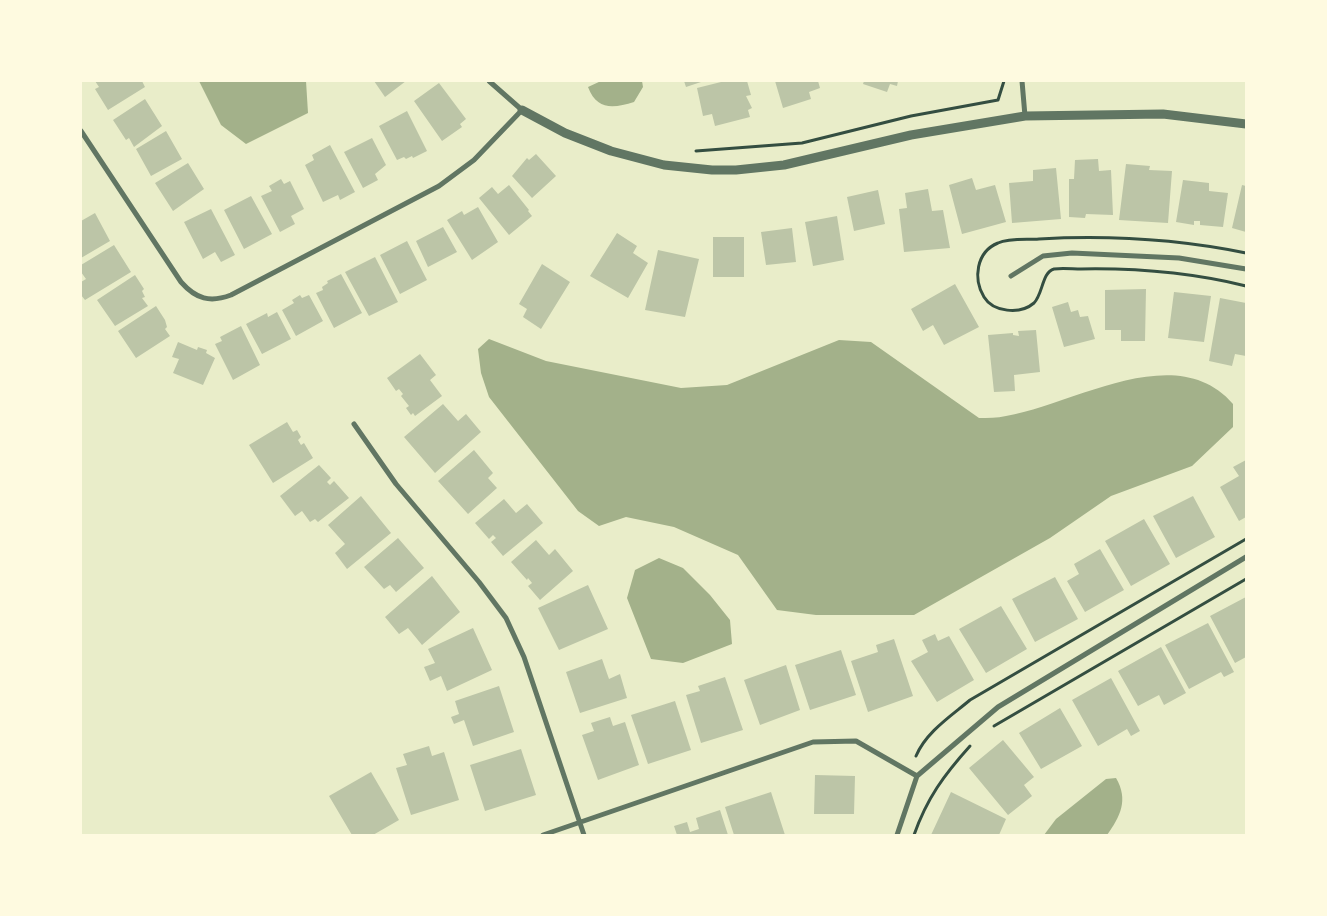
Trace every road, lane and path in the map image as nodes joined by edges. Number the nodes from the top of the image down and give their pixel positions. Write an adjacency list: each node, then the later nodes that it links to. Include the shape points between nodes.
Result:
1 (489, 81): 4 (street)
2 (1004, 81): 8 (path, via 998,100 927,112 802,143)
3 (1022, 81): 5 (street)
4 (522, 110): 5 (street, via 565,133 611,151 664,165 712,170 760,169 792,164 933,130); 7 (street, via 474,160 438,186 240,290 214,300 193,294 181,282)
5 (1025, 116): 6 (street, via 1163,114)
6 (1246, 124)
7 (81, 131)
8 (696, 151)
9 (1246, 269): 10 (street, via 1162,256 1072,253 1043,256)
10 (1011, 276)
11 (354, 424): 19 (street, via 396,484 485,588 506,618 524,657)
12 (1246, 539): 17 (path, via 970,700 932,733)
13 (1246, 557): 18 (street, via 998,707)
14 (1246, 579): 15 (path)
15 (991, 728)
16 (973, 744): 23 (path, via 924,806)
17 (916, 756)
18 (916, 776): 19 (street, via 856,741 813,742); 22 (street)
19 (580, 822): 20 (street); 21 (street)
20 (543, 835)
21 (584, 835)
22 (897, 835)
23 (914, 835)

